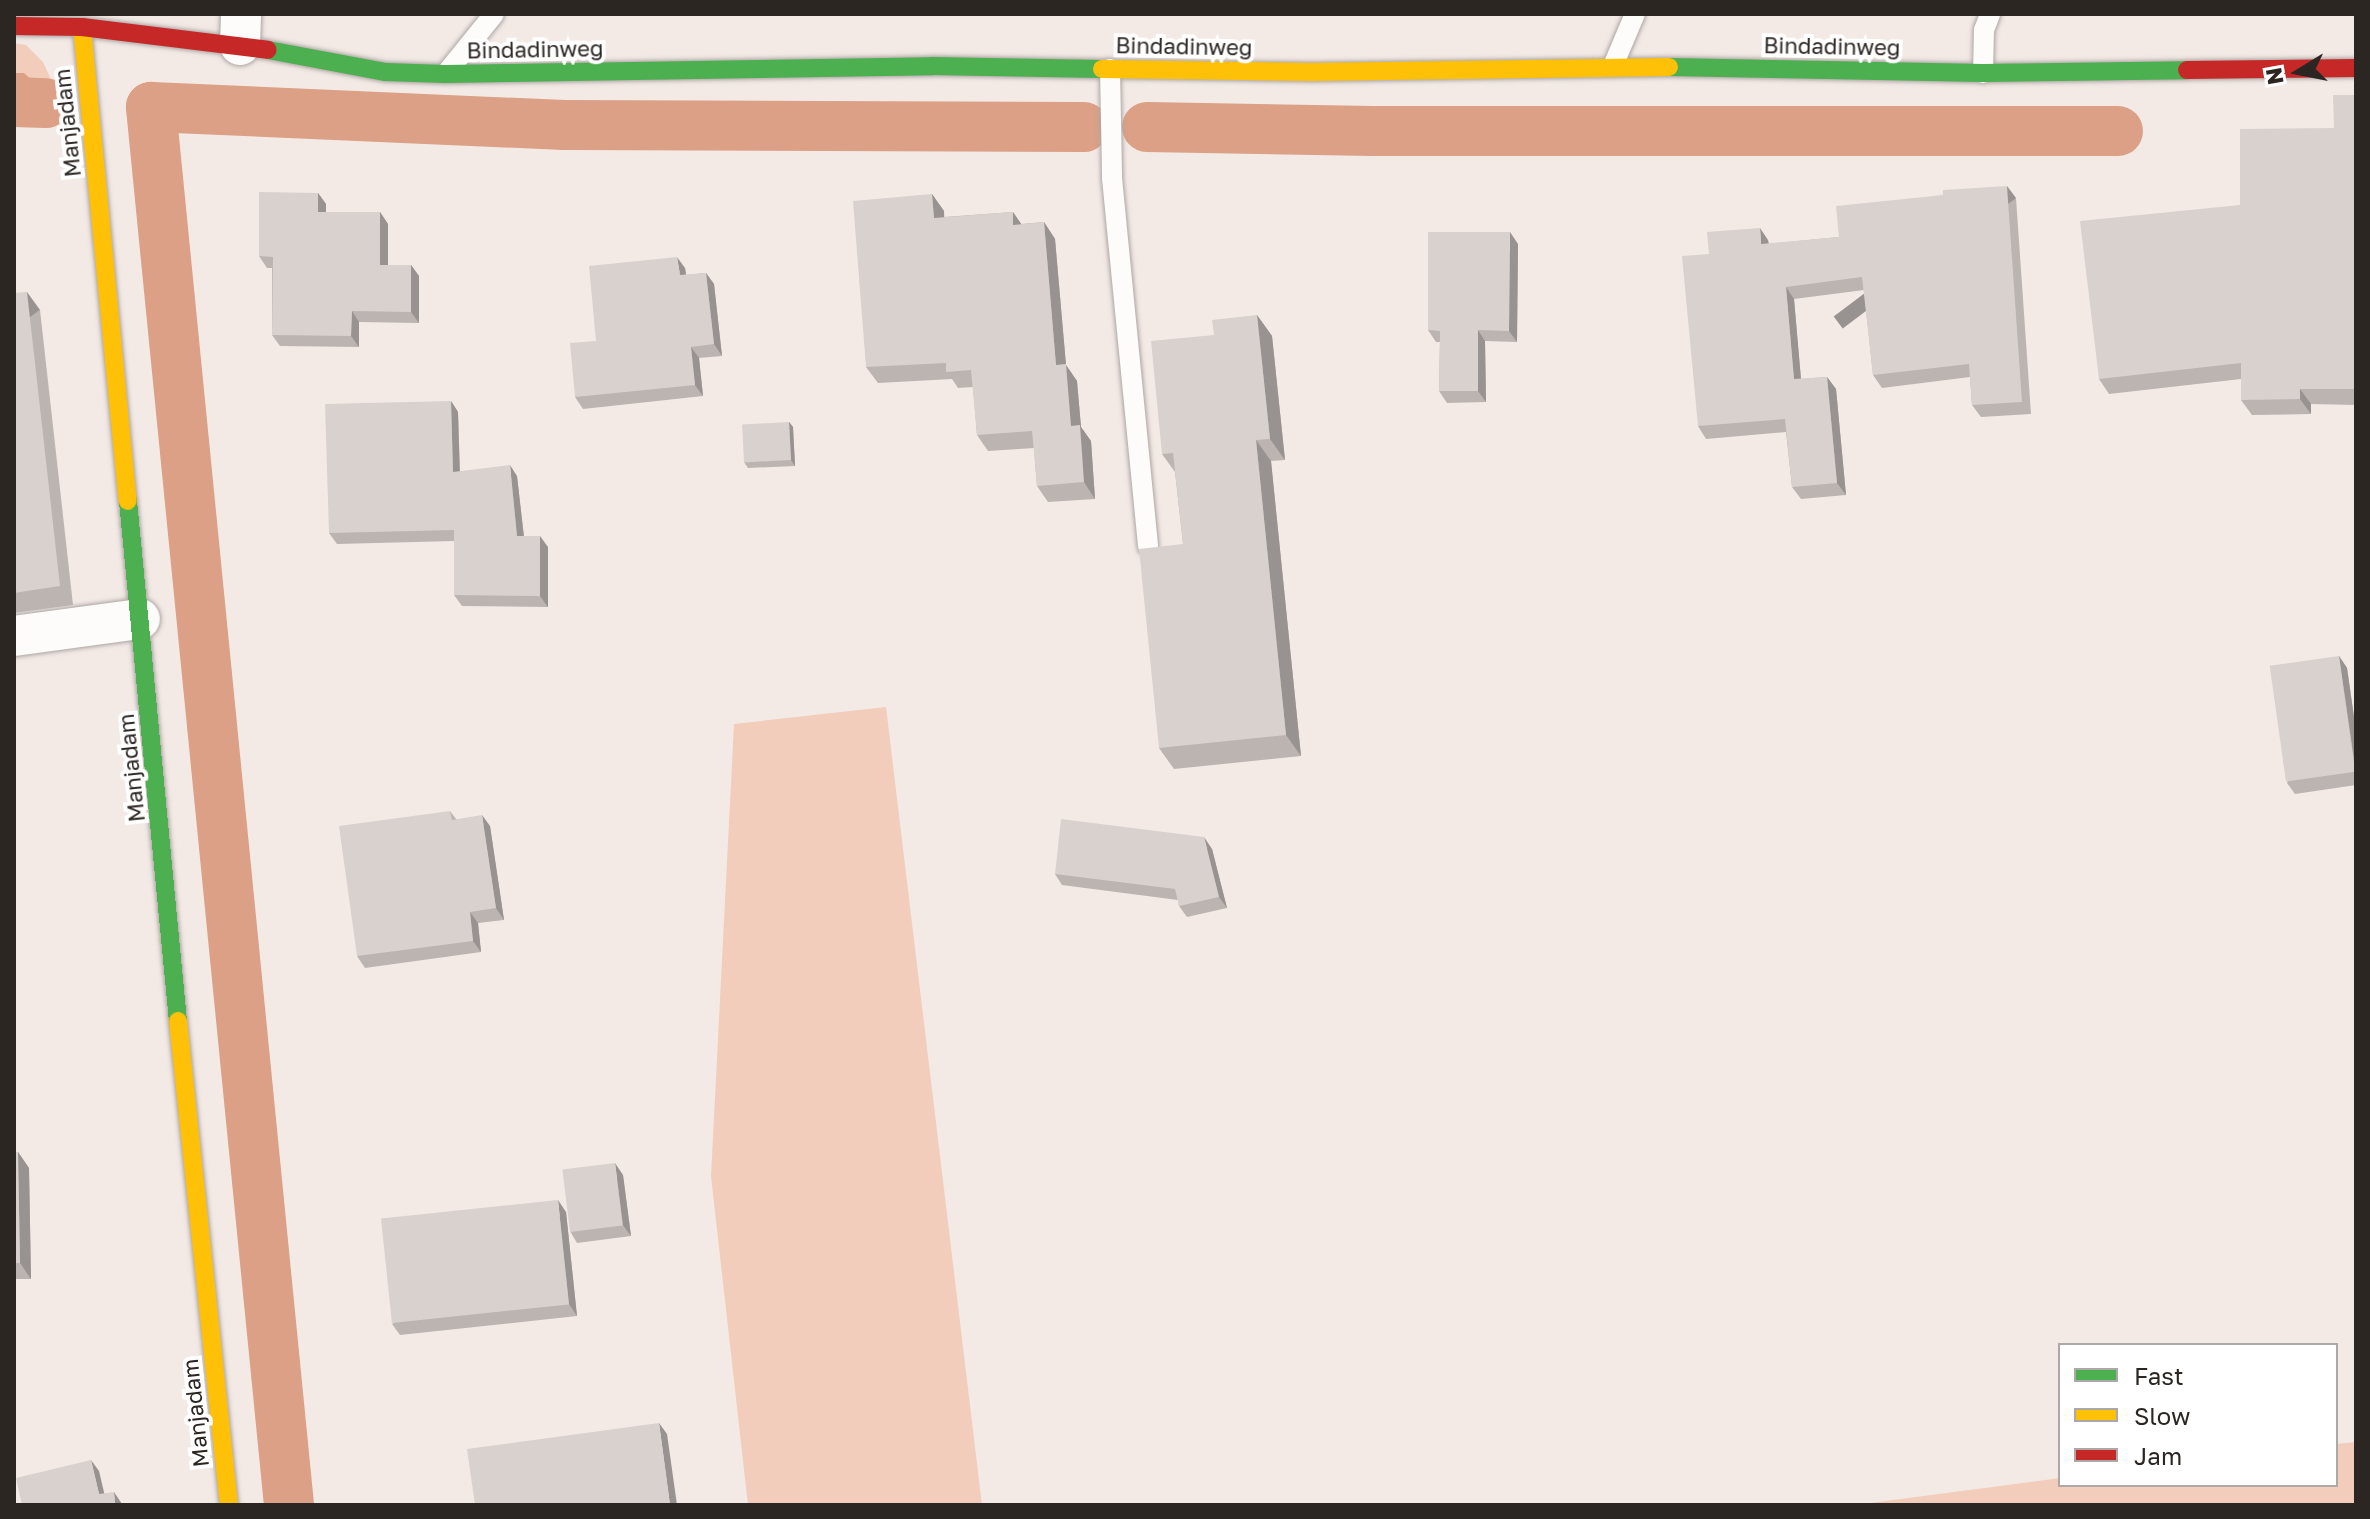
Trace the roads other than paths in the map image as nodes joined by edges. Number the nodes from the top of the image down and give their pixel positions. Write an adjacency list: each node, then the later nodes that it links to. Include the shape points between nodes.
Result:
1 (494, 14): 11 (lane)
2 (1635, 14): 7 (lane)
3 (1990, 14): 10 (lane, via 1984,30)
4 (14, 26): 5 (street, Bindadinweg)
5 (82, 27): 6 (street, Bindadinweg); 13 (street, Manjadam)
6 (241, 29): 11 (street, Bindadinweg, via 386,72)
7 (1613, 66): 9 (street, Bindadinweg, via 1312,72); 10 (street, Bindadinweg)
8 (2356, 68): 10 (street, Bindadinweg)
9 (1110, 69): 11 (street, Bindadinweg, via 932,66); 12 (lane, via 1112,178)
10 (1983, 73)
11 (445, 74)
12 (1148, 546)
13 (140, 619): 14 (street); 15 (street, Manjadam)
14 (14, 636)
15 (229, 1505)

